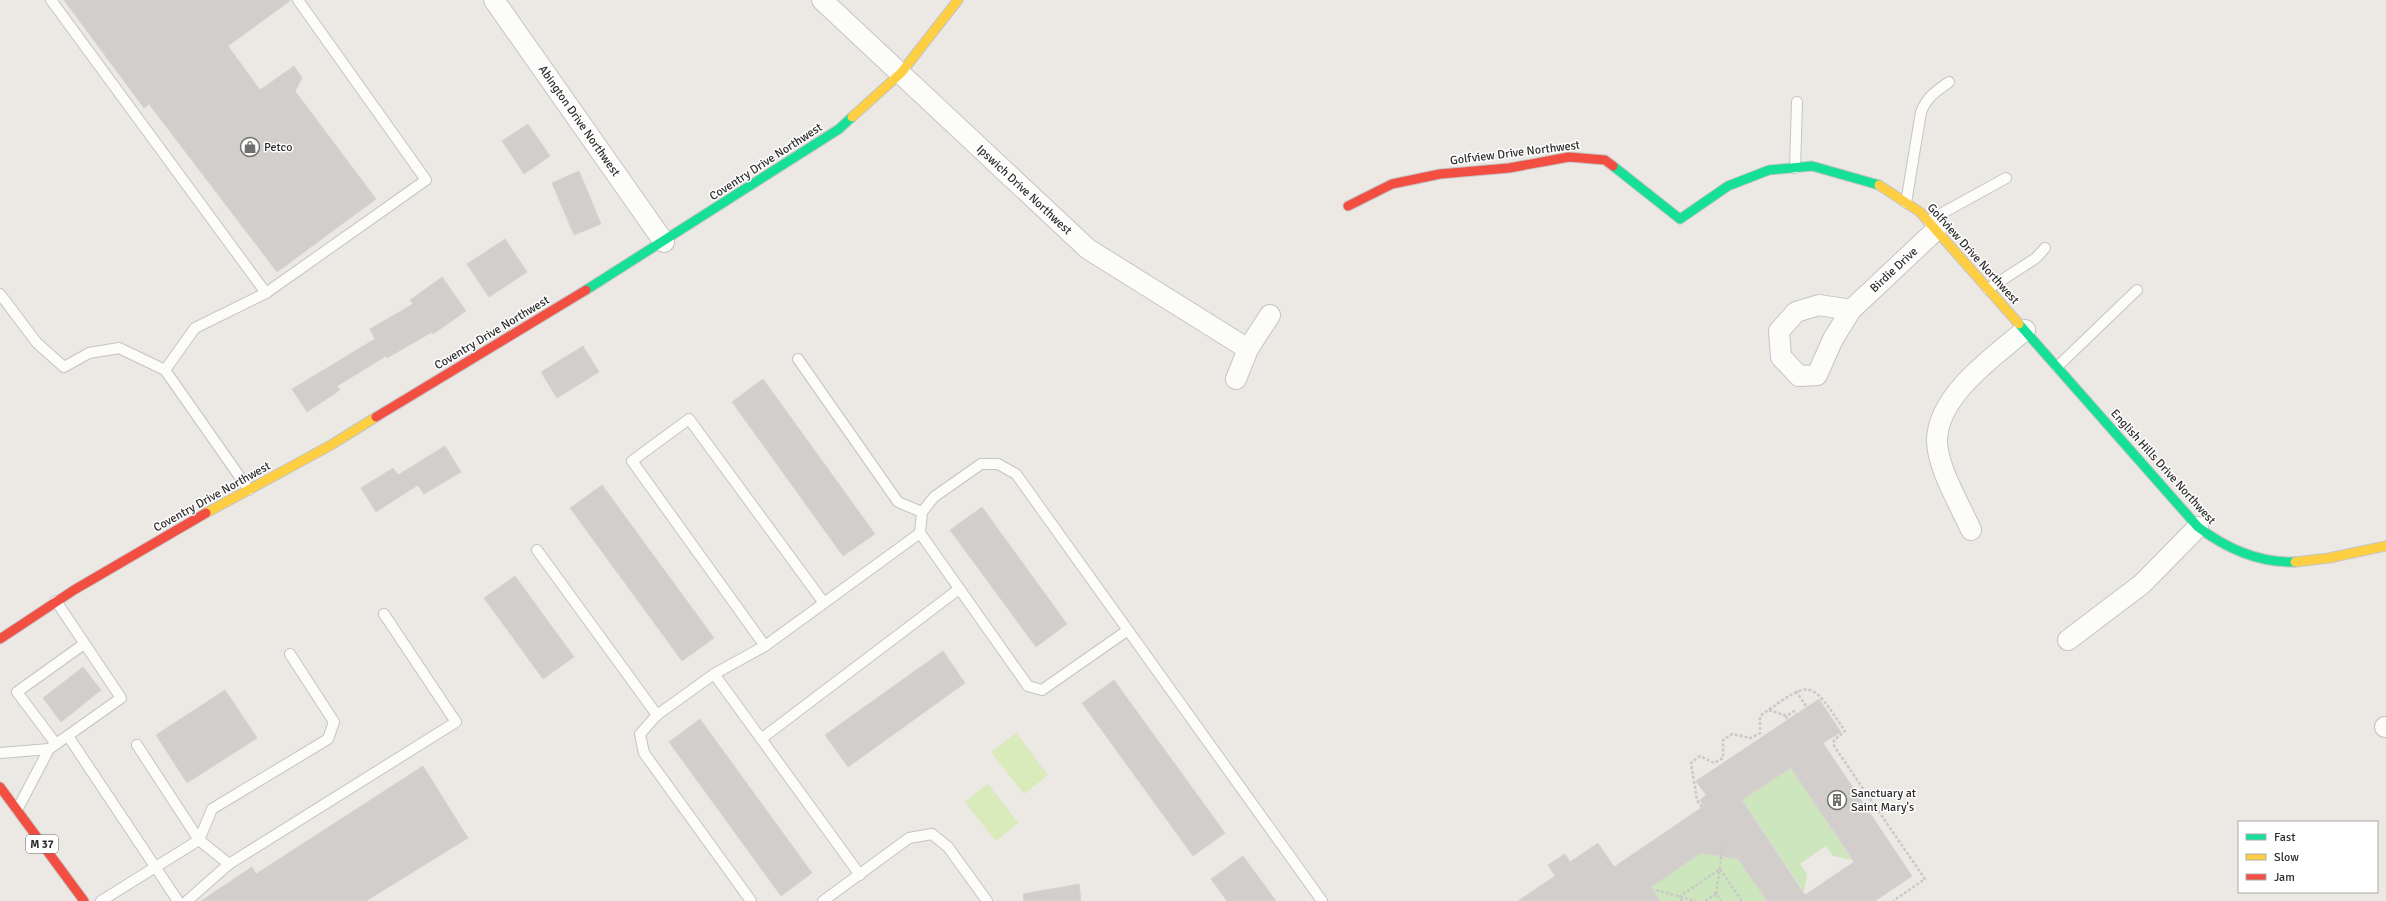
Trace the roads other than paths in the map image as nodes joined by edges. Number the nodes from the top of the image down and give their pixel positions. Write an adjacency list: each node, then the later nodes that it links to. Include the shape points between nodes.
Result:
1 (51, 0): 18 (lane)
2 (298, 0): 18 (lane, via 426,180)
3 (494, 0): 14 (street, Abington Drive Northwest)
4 (822, 0): 6 (street, Ipswich Drive Northwest)
5 (958, 0): 6 (main road, Coventry Drive Northwest)
6 (902, 73): 14 (main road, Coventry Drive Northwest, via 839,129); 23 (street, Ipswich Drive Northwest, via 996,165 1088,249)
7 (1949, 82): 11 (lane, via 1933,92 1921,112)
8 (1797, 102): 9 (lane)
9 (1795, 168): 11 (main road, Golfview Drive Northwest, via 1812,166 1877,183); 12 (main road, Golfview Drive Northwest, via 1769,170 1728,186 1680,219 1604,160 1587,157 1569,157 1509,168 1440,174 1392,184)
10 (2006, 178): 13 (lane)
11 (1906, 203): 13 (main road, Golfview Drive Northwest, via 1920,212)
12 (1348, 206)
13 (1932, 225): 16 (main road, Golfview Drive Northwest); 20 (street, Birdie Drive)
14 (664, 242): 28 (main road, Coventry Drive Northwest, via 331,445)
15 (2046, 248): 16 (lane, via 2036,258)
16 (1988, 289): 22 (main road, Golfview Drive Northwest)
17 (2137, 290): 25 (lane)
18 (266, 293): 26 (lane, via 196,328)
19 (0, 294): 26 (lane, via 37,344 64,367 89,353 119,348)
20 (1851, 310)
21 (1270, 315): 23 (street)
22 (2024, 330): 25 (main road, English Hills Drive Northwest); 31 (street, via 1957,391 1948,404 1937,439 1942,466)
23 (1248, 349): 27 (street)
24 (798, 359): 29 (lane, via 898,502)
25 (2057, 367): 30 (main road, English Hills Drive Northwest)
26 (165, 370): 28 (lane)
27 (1236, 379)
28 (249, 490): 36 (main road, Coventry Drive Northwest)
29 (922, 512): 32 (lane); 39 (lane, via 934,497 981,464 998,464 1016,474)
30 (2198, 527): 33 (main road, English Hills Drive Northwest, via 2214,540 2248,557 2295,564 2370,547); 41 (street, via 2142,584)
31 (1971, 530)
32 (920, 532): 35 (lane); 37 (lane)
33 (2386, 546)
34 (537, 550): 46 (lane)
35 (959, 589): 39 (lane, via 1028,686 1042,690); 48 (lane)
36 (56, 601): 40 (main road, Coventry Drive Northwest); 42 (lane)
37 (824, 603): 43 (lane); 43 (lane, via 689,419 632,461)
38 (384, 614): 55 (lane, via 456,722)
39 (1128, 630): 65 (lane)
40 (0, 639)
41 (2068, 640)
42 (84, 644): 47 (lane, via 121,698); 50 (lane, via 17,692)
43 (765, 646): 45 (lane)
44 (290, 654): 54 (lane, via 334,722 328,739 212,810)
45 (714, 674): 46 (lane); 48 (lane)
46 (657, 715): 62 (lane, via 640,734 644,752)
47 (68, 736): 50 (lane); 56 (lane)
48 (761, 739): 57 (lane)
49 (137, 745): 54 (lane)
50 (53, 747): 51 (lane); 53 (lane)
51 (0, 753)
52 (0, 787): 53 (main road, M 37)
53 (17, 810): 58 (main road, M 37)
54 (198, 840): 55 (lane); 56 (lane)
55 (230, 864): 61 (lane)
56 (156, 867): 59 (lane); 60 (lane)
57 (860, 875): 63 (lane); 64 (lane, via 909,838 932,834 948,847)
58 (84, 901)
59 (101, 901)
60 (178, 901)
61 (187, 901)
62 (751, 901)
63 (823, 901)
64 (987, 901)
65 (1322, 901)

